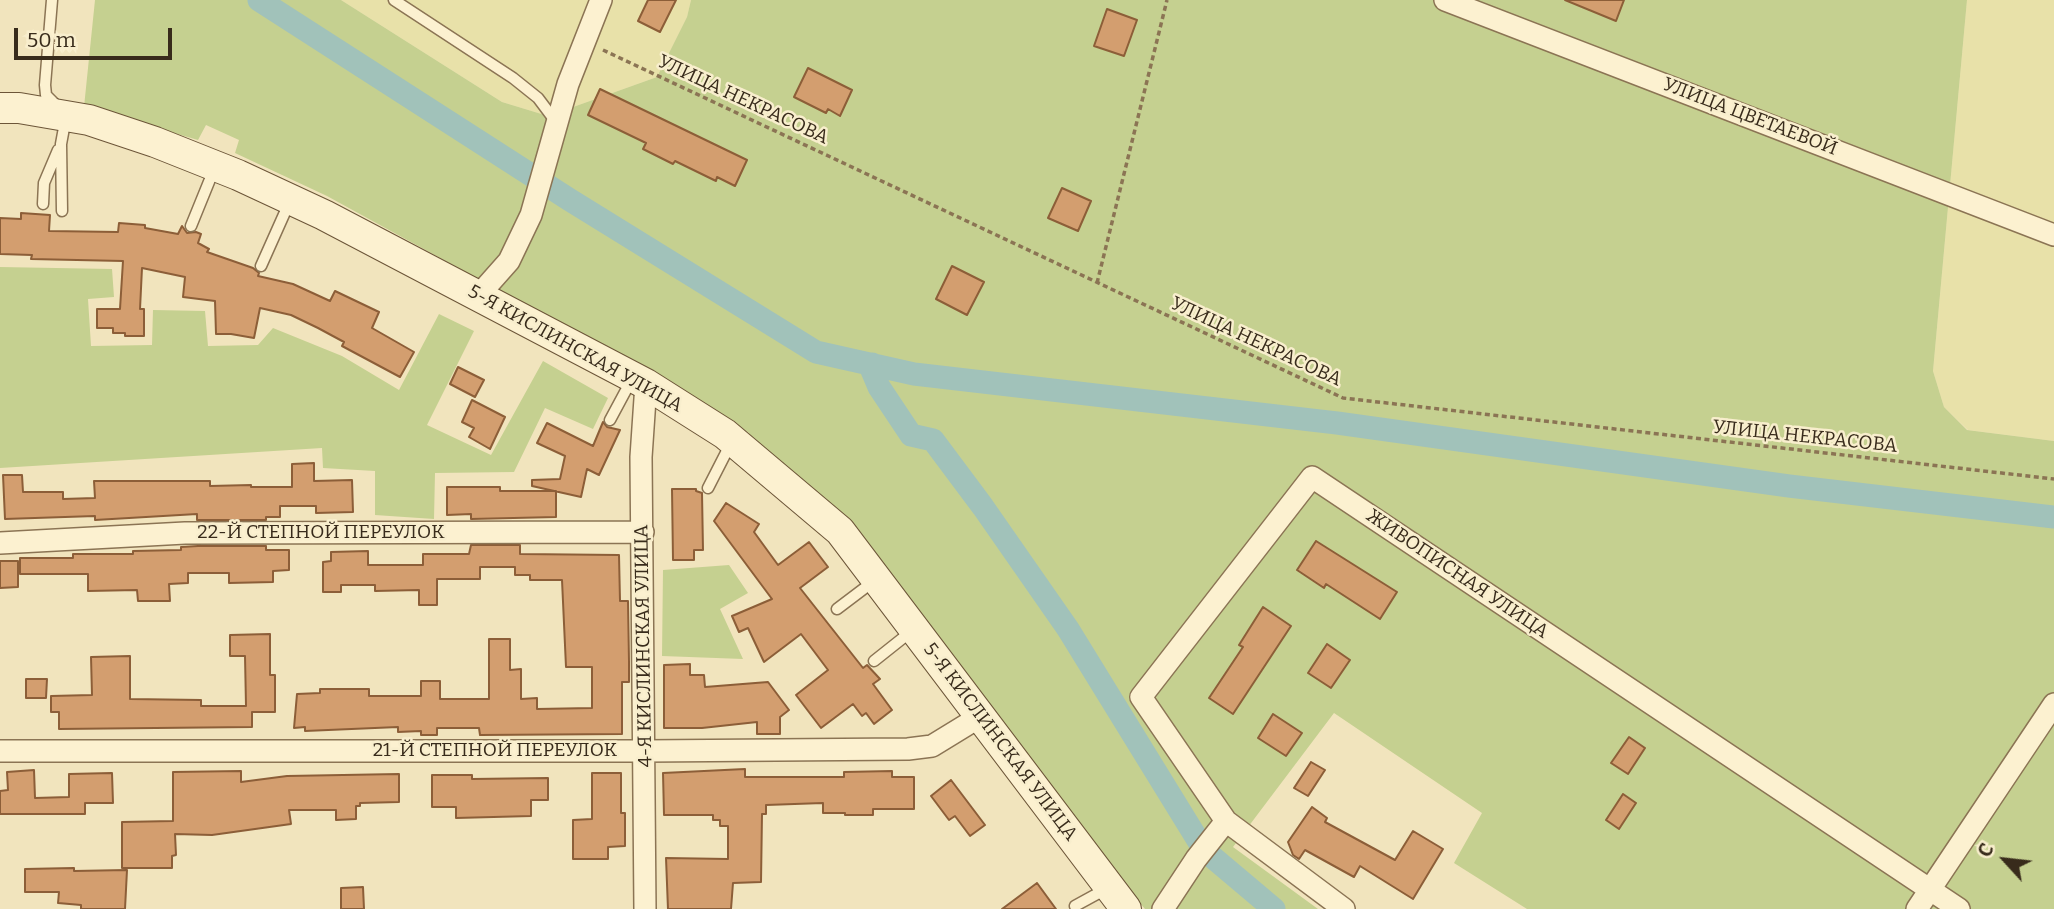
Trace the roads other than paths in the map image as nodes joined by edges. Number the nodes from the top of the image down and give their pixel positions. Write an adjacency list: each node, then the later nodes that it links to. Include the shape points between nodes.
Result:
1 (52, 0): 7 (lane, via 46,95)
2 (394, 0): 6 (lane, via 513,78)
3 (601, 0): 6 (street)
4 (1445, 0): 13 (street, УЛИЦА ЦВЕТАЕВОЙ)
5 (0, 107): 7 (street, 5-Я КИСЛИНСКАЯ УЛИЦА, via 19,108)
6 (556, 122): 15 (street, via 531,215 509,261)
7 (68, 126): 8 (street, 5-Я КИСЛИНСКАЯ УЛИЦА, via 155,142); 10 (lane, via 44,183); 11 (lane)
8 (215, 166): 9 (street, 5-Я КИСЛИНСКАЯ УЛИЦА); 12 (lane)
9 (291, 199): 14 (lane); 15 (street, 5-Я КИСЛИНСКАЯ УЛИЦА)
10 (43, 204)
11 (62, 211)
12 (191, 226)
13 (2054, 235)
14 (261, 265)
15 (478, 296): 16 (street, 5-Я КИСЛИНСКАЯ УЛИЦА)
16 (640, 381): 17 (lane); 18 (street, 5-Я КИСЛИНСКАЯ УЛИЦА); 20 (street, 4-Я КИСЛИНСКАЯ УЛИЦА)
17 (610, 420)
18 (733, 440): 19 (lane); 22 (street, 5-Я КИСЛИНСКАЯ УЛИЦА, via 840,531 843,545)
19 (708, 488)
20 (643, 532): 21 (street, 22-Й СТЕПНОЙ ПЕРЕУЛОК, via 185,533); 29 (street, 4-Я КИСЛИНСКАЯ УЛИЦА)
21 (0, 542)
22 (876, 579): 23 (lane); 24 (street, 5-Я КИСЛИНСКАЯ УЛИЦА)
23 (837, 609)
24 (915, 629): 25 (lane); 27 (street, 5-Я КИСЛИНСКАЯ УЛИЦА)
25 (874, 661)
26 (2054, 704): 31 (street)
27 (981, 716): 29 (street, 21-Й СТЕПНОЙ ПЕРЕУЛОК, via 933,746 908,749); 32 (street, 5-Я КИСЛИНСКАЯ УЛИЦА)
28 (0, 751): 29 (street, 21-Й СТЕПНОЙ ПЕРЕУЛОК)
29 (645, 751): 34 (street, 4-Я КИСЛИНСКАЯ УЛИЦА)
30 (1226, 821): 31 (street, ЖИВОПИСНАЯ УЛИЦА, via 1142,697 1312,477); 35 (street); 36 (street)
31 (1929, 890): 37 (street); 38 (street, ЖИВОПИСНАЯ УЛИЦА)
32 (1118, 898): 33 (lane)
33 (1075, 906)
34 (645, 909)
35 (1163, 909)
36 (1344, 909)
37 (1917, 909)
38 (1959, 909)

